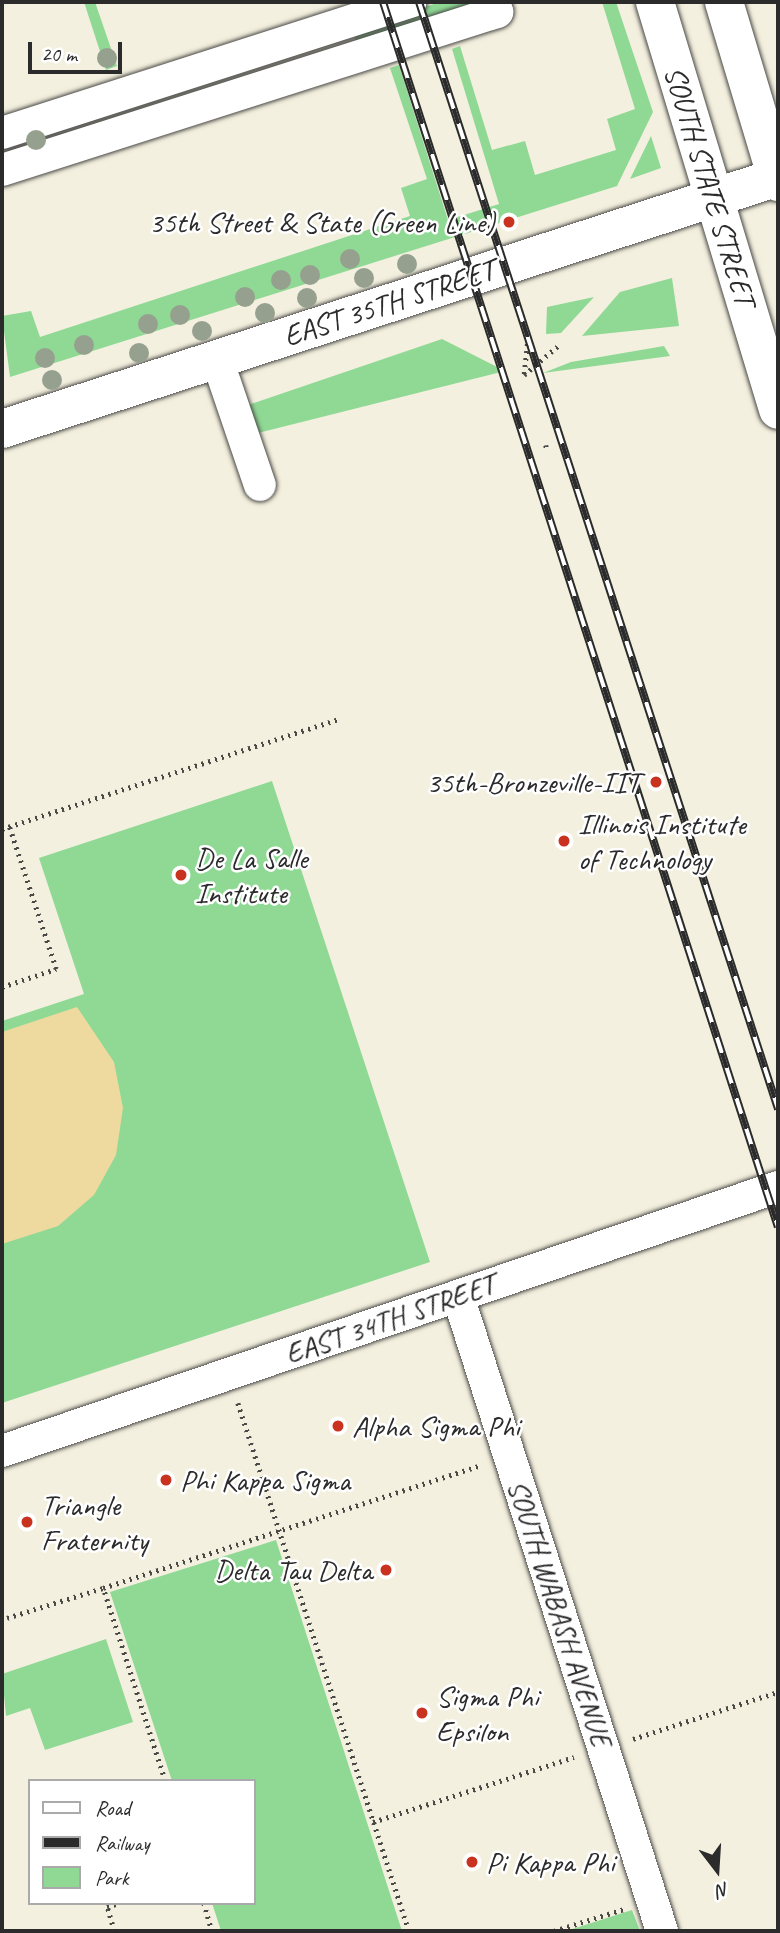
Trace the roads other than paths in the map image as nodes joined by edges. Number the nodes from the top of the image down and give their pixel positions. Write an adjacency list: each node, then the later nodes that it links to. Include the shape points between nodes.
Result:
1 (411, 2): 5 (lane)
2 (494, 2): 6 (lane, via 497,12)
3 (655, 2): 8 (main road, SOUTH STATE STREET)
4 (724, 2): 7 (main road)
5 (2, 133)
6 (2, 170)
7 (778, 179): 8 (main road, EAST 35TH STREET)
8 (712, 199): 9 (main road, EAST 35TH STREET); 10 (main road, SOUTH STATE STREET)
9 (217, 359): 11 (main road, EAST 35TH STREET); 12 (lane)
10 (778, 410)
11 (3, 425)
12 (260, 485)
13 (778, 1187): 14 (lane, EAST 34TH STREET)
14 (458, 1296): 15 (lane, EAST 34TH STREET); 16 (lane, SOUTH WABASH AVENUE)
15 (2, 1451)
16 (662, 1931)

